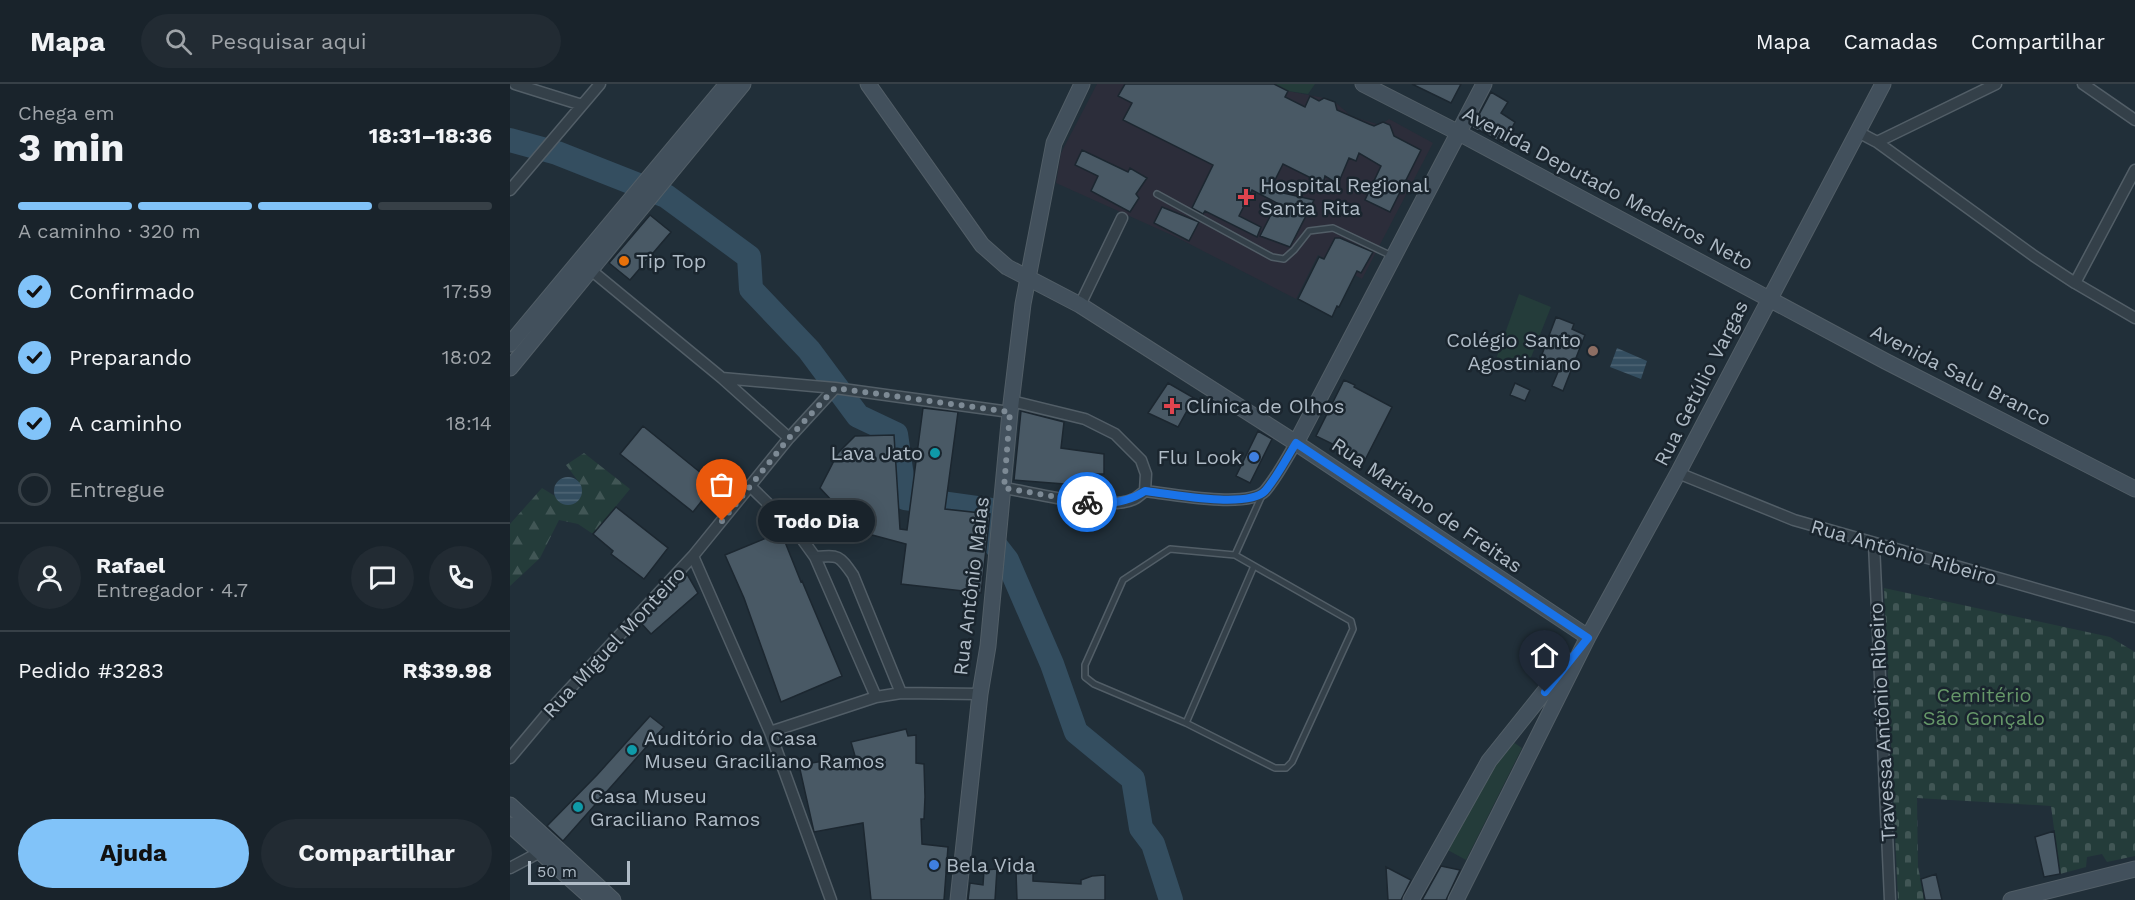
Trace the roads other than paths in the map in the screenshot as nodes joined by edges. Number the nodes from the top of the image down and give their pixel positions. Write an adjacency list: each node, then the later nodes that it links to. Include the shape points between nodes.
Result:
1 (515, 84): 12 (street)
2 (600, 84): 12 (street)
3 (727, 84): 18 (street)
4 (743, 84): 18 (street)
5 (1082, 84): 24 (street, Rua Antônio Maias, via 1054,143)
6 (1363, 84): 15 (street, Avenida Deputado Medeiros Neto)
7 (1484, 84): 15 (street)
8 (1883, 84): 14 (street, Rua Getúlio Vargas)
9 (1996, 84): 16 (street)
10 (2083, 84): 13 (street)
11 (874, 87): 24 (street, Rua Mariano de Freitas, via 982,245 1007,267)
12 (582, 105): 19 (street)
13 (2135, 120)
14 (1858, 132): 16 (street); 26 (street, Rua Getúlio Vargas)
15 (1459, 133): 22 (street); 26 (street, Avenida Deputado Medeiros Neto)
16 (1877, 142): 25 (street)
17 (2135, 170): 25 (street)
18 (652, 186): 23 (street)
19 (510, 190)
20 (1156, 194): 22 (lane, via 1272,257 1284,258 1309,231 1333,228)
21 (1122, 218): 27 (street)
22 (1394, 257): 35 (street)
23 (586, 266): 29 (street); 30 (street); 31 (street)
24 (1028, 277): 27 (street, Rua Mariano de Freitas); 33 (street, Rua Antônio Maias)
25 (2074, 283): 28 (street)
26 (1769, 297): 36 (street, Rua Getúlio Vargas); 39 (street, Avenida Salu Branco)
27 (1080, 305): 35 (street, Rua Mariano de Freitas)
28 (2135, 318)
29 (510, 344)
30 (510, 368)
31 (722, 378): 32 (street); 34 (street)
32 (839, 389): 33 (street); 34 (street, Rua Miguel Monteiro)
33 (1010, 406): 38 (street, Rua Antônio Maias); 40 (street, via 1085,419 1115,434 1141,460 1146,474)
34 (789, 438): 37 (street, Rua Miguel Monteiro)
35 (1296, 443): 41 (street); 48 (street, Rua Mariano de Freitas)
36 (1678, 473): 42 (street, Rua Antônio Ribeiro, via 1794,520); 48 (street, Rua Getúlio Vargas)
37 (751, 487): 44 (street, Rua Miguel Monteiro); 45 (street)
38 (1004, 488): 40 (street, via 1104,503 1133,499); 50 (street, Rua Antônio Maias)
39 (2135, 489)
40 (1145, 491): 41 (street, via 1226,500 1255,497)
41 (1264, 492): 43 (lane)
42 (1874, 544): 47 (street, Rua Antônio Ribeiro); 68 (street, Travessa Antônio Ribeiro)
43 (1235, 555): 46 (lane); 52 (lane, via 1170,549 1124,580 1086,665 1085,677 1094,684)
44 (693, 556): 54 (street); 56 (street, Rua Miguel Monteiro)
45 (815, 557): 49 (street, via 835,555 853,575); 51 (street)
46 (1254, 566): 52 (lane); 52 (lane, via 1342,615 1351,621 1353,629 1286,768 1275,768)
47 (2135, 617)
48 (1588, 638): 53 (street, Rua Getúlio Vargas); 55 (street, Rua Getúlio Vargas)
49 (901, 693): 50 (street); 51 (street)
50 (980, 694): 65 (street, Rua Antônio Maias)
51 (876, 697): 54 (street)
52 (1186, 723)
53 (1515, 728): 55 (street); 66 (street, Rua Getúlio Vargas, via 1489,761)
54 (770, 732): 64 (street)
55 (1536, 741): 67 (street, Rua Getúlio Vargas)
56 (510, 758)
57 (510, 805): 59 (street)
58 (510, 825): 59 (street)
59 (546, 848): 60 (street); 62 (street); 63 (street)
60 (510, 868)
61 (2135, 869): 69 (street)
62 (594, 900)
63 (613, 900)
64 (831, 900)
65 (958, 900)
66 (1411, 900)
67 (1456, 900)
68 (1890, 900)
69 (2012, 900)

